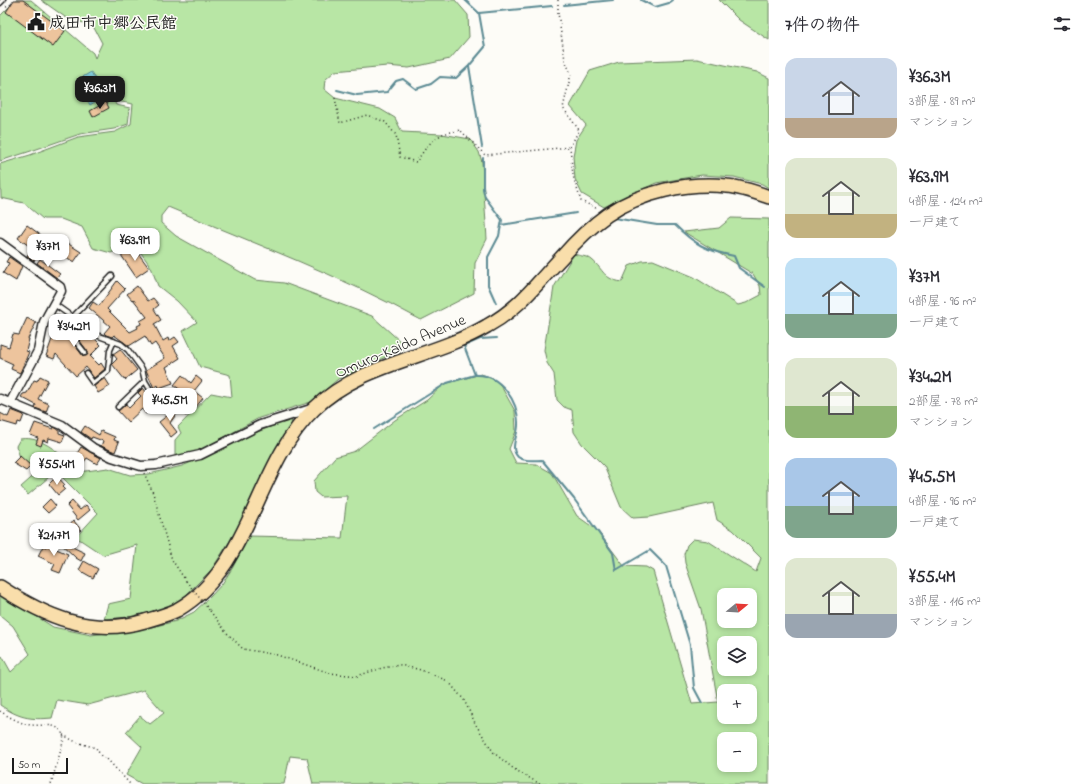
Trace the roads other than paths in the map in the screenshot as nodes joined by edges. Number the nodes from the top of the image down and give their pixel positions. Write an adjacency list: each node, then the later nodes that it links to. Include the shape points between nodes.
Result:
1 (3, 0): 2 (lane)
2 (0, 3)
3 (769, 197): 16 (main road, Omuro-Kaido Avenue, via 729,186 703,185 653,194 608,214 581,236 518,305 503,316 466,337 348,383)
4 (0, 243): 6 (street, via 60,287 61,291)
5 (112, 276): 7 (lane)
6 (54, 304): 7 (lane); 14 (street, via 44,322 38,351)
7 (74, 318): 8 (lane, via 99,336); 9 (lane, via 70,334)
8 (114, 341): 10 (lane, via 110,350 108,371 93,383); 11 (lane, via 128,350 142,369)
9 (85, 353)
10 (86, 373)
11 (145, 380): 12 (lane, via 154,396 170,409); 15 (lane)
12 (178, 392)
13 (0, 399): 14 (street)
14 (10, 403): 16 (street, via 62,425 93,448 141,466 200,455 260,425)
15 (118, 407)
16 (315, 408): 17 (main road, Omuro-Kaido Avenue, via 302,421 284,448 227,561 207,586 176,610 129,626 87,625 66,622 43,612)
17 (0, 587)

